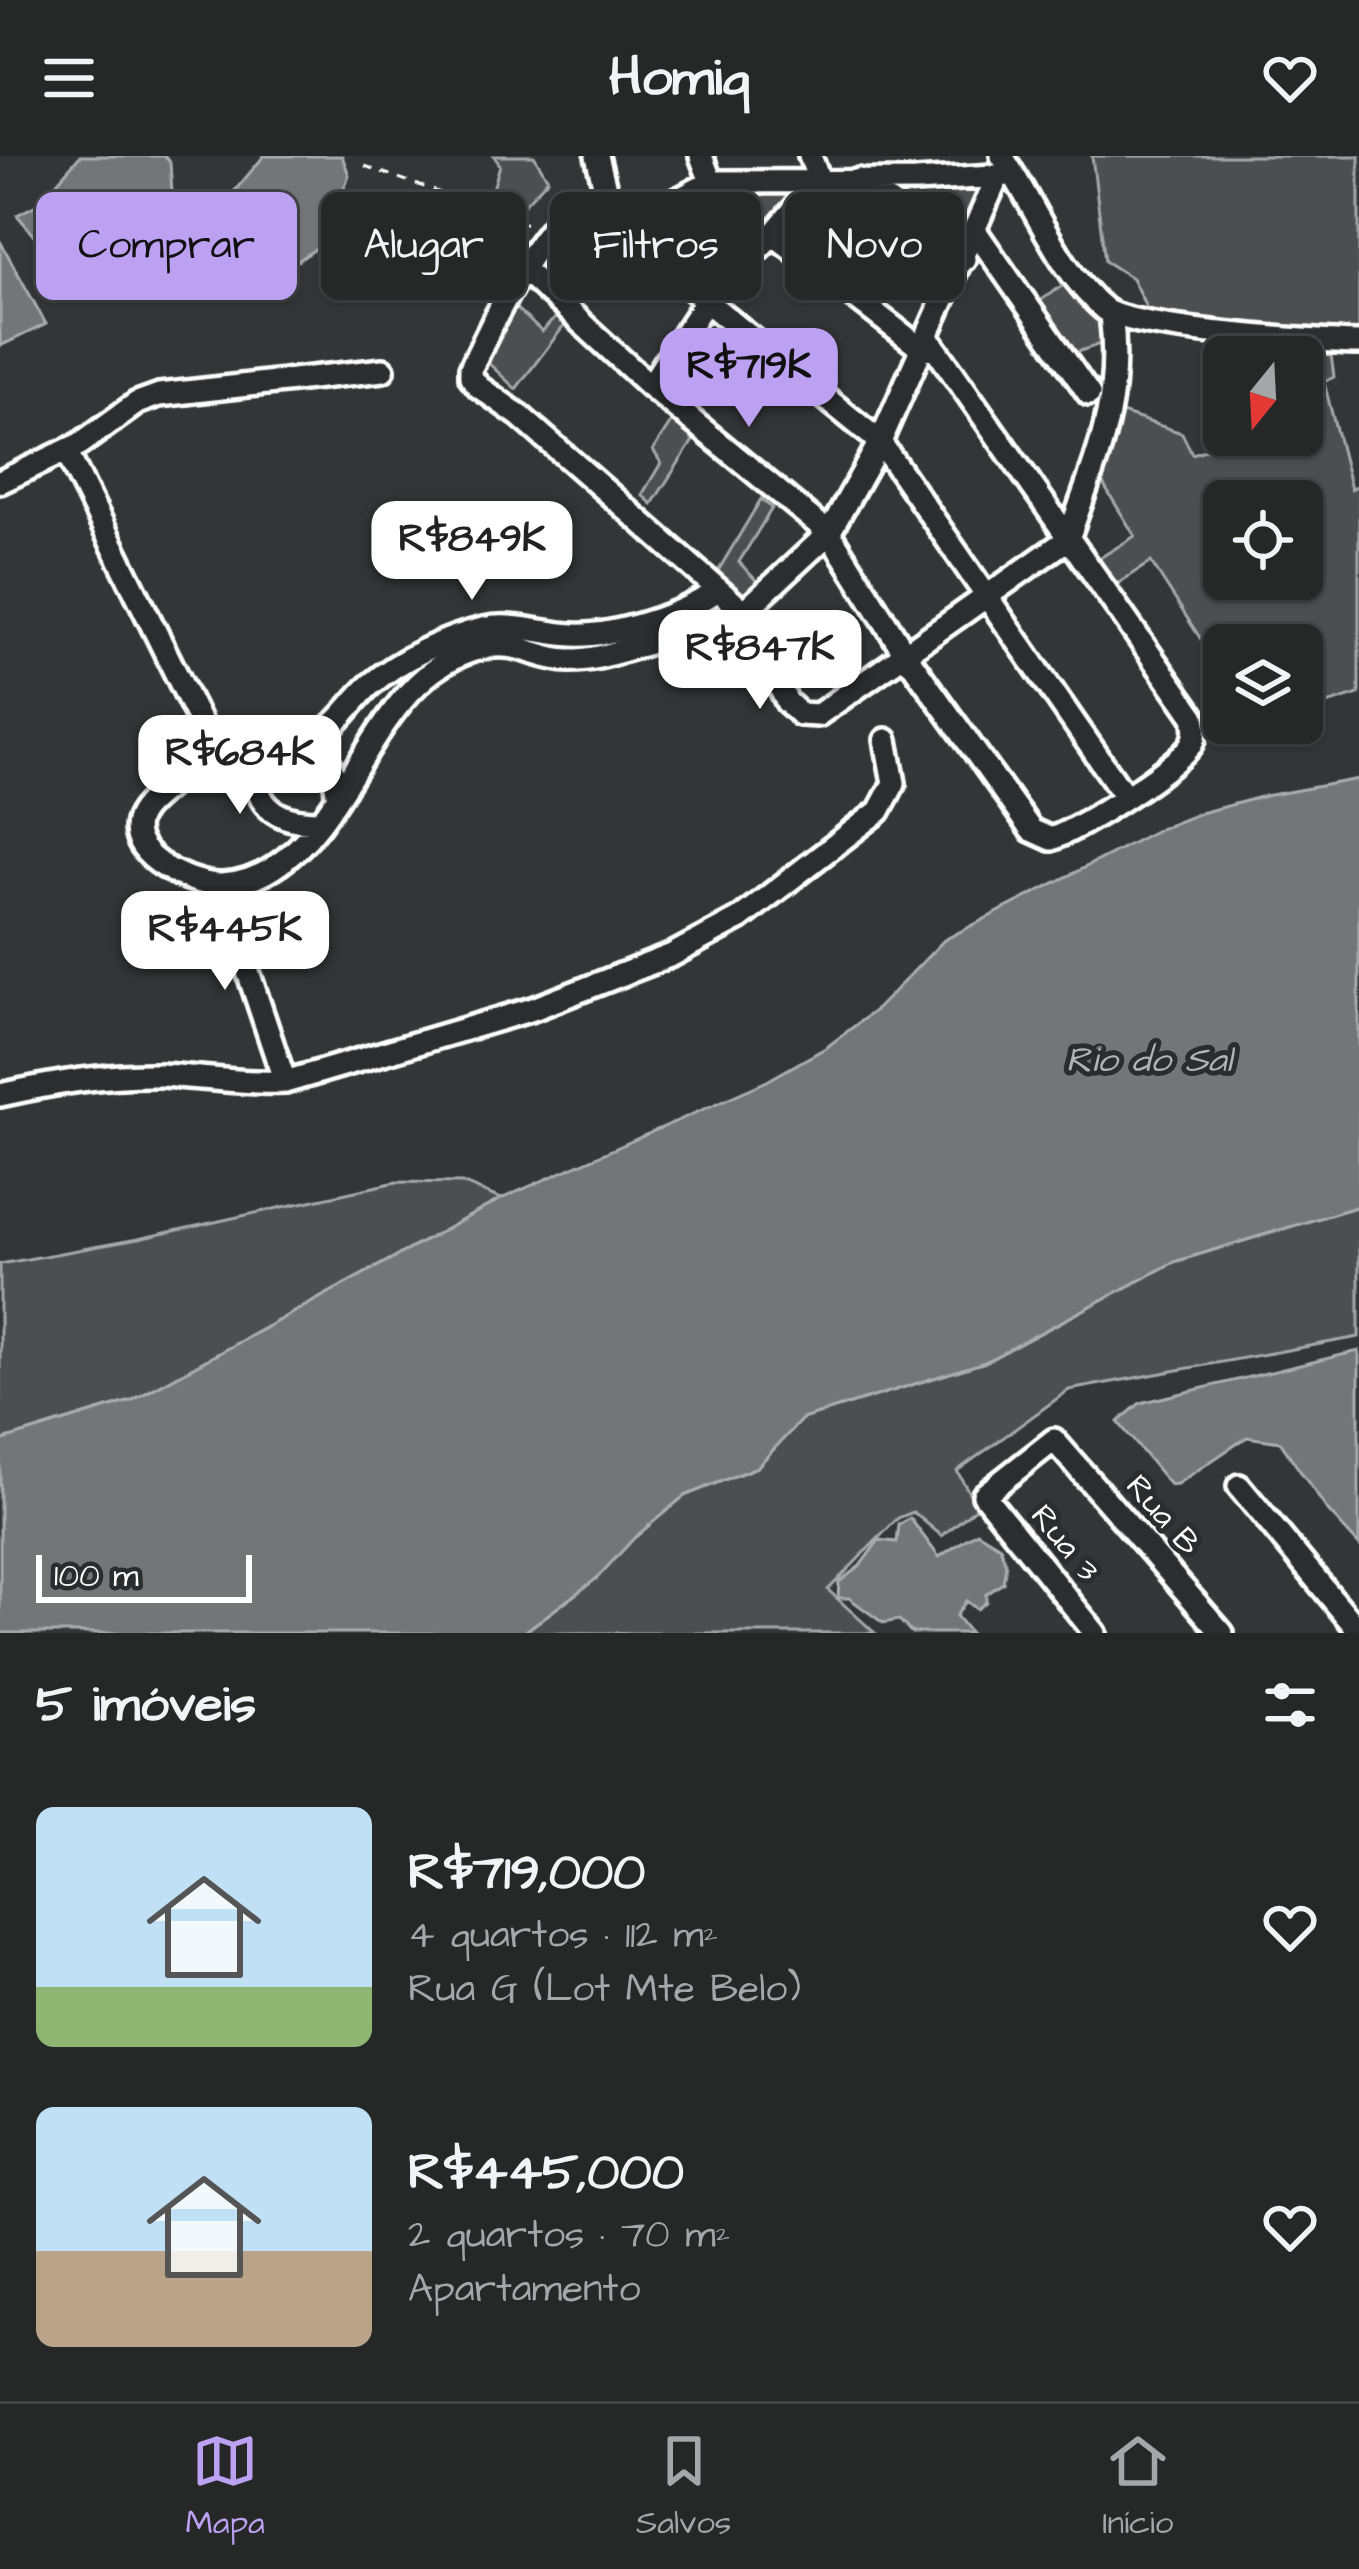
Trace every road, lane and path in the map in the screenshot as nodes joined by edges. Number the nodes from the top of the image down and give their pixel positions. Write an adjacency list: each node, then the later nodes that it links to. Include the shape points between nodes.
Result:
1 (597, 156): 9 (street)
2 (701, 156): 8 (street)
3 (810, 156): 6 (street)
4 (365, 166): 12 (path)
5 (1005, 169): 7 (street); 13 (street); 21 (street, via 1073,273)
6 (819, 180): 7 (street); 8 (street); 14 (street)
7 (858, 180): 11 (street)
8 (711, 182): 10 (street)
9 (606, 192)
10 (692, 192)
11 (874, 192)
12 (549, 232): 16 (street)
13 (976, 232): 15 (street); 26 (street)
14 (773, 234): 20 (street); 23 (street)
15 (964, 259)
16 (526, 265)
17 (526, 272): 25 (street)
18 (507, 300): 32 (street, via 471,377)
19 (946, 300): 23 (street)
20 (706, 301): 25 (street); 27 (street)
21 (1111, 314): 22 (street); 31 (street, via 1112,414)
22 (1359, 343)
23 (926, 344): 27 (street); 31 (street)
24 (383, 370): 28 (street, via 159,395)
25 (650, 386): 30 (street)
26 (1089, 394)
27 (880, 442): 30 (street); 33 (street)
28 (66, 451): 29 (street); 41 (street)
29 (0, 482)
30 (829, 533): 35 (street); 38 (street)
31 (1068, 539): 33 (street); 45 (street, via 1188,706 1196,734 1184,753)
32 (718, 590): 34 (street); 35 (street)
33 (986, 593): 38 (street); 45 (street)
34 (692, 609): 36 (street); 42 (street, via 576,636 490,627 459,635 373,682)
35 (744, 612): 37 (street)
36 (706, 636): 37 (street, via 732,645); 43 (street, via 568,660 514,644 481,648 417,685)
37 (754, 638): 38 (street, via 800,714 818,715)
38 (904, 652): 45 (street, via 1031,830 1049,839 1064,834)
39 (886, 740): 48 (street, via 894,784 879,811 740,919 533,1009)
40 (268, 747): 41 (street); 42 (street, via 302,743); 46 (street, via 257,792 292,822)
41 (207, 749): 47 (street, via 146,808 137,838 146,854)
42 (328, 753): 43 (street); 44 (street)
43 (362, 760): 44 (street)
44 (337, 794): 46 (street)
45 (1125, 796)
46 (319, 822): 47 (street, via 272,869)
47 (219, 885): 48 (street)
48 (284, 1082): 49 (street, via 92,1077)
49 (0, 1095)
50 (1239, 1486): 53 (street)
51 (983, 1496): 52 (street, Rua B, via 1054,1440); 54 (street, Rua 3)
52 (1210, 1629)
53 (1359, 1631)
54 (1095, 1633)

